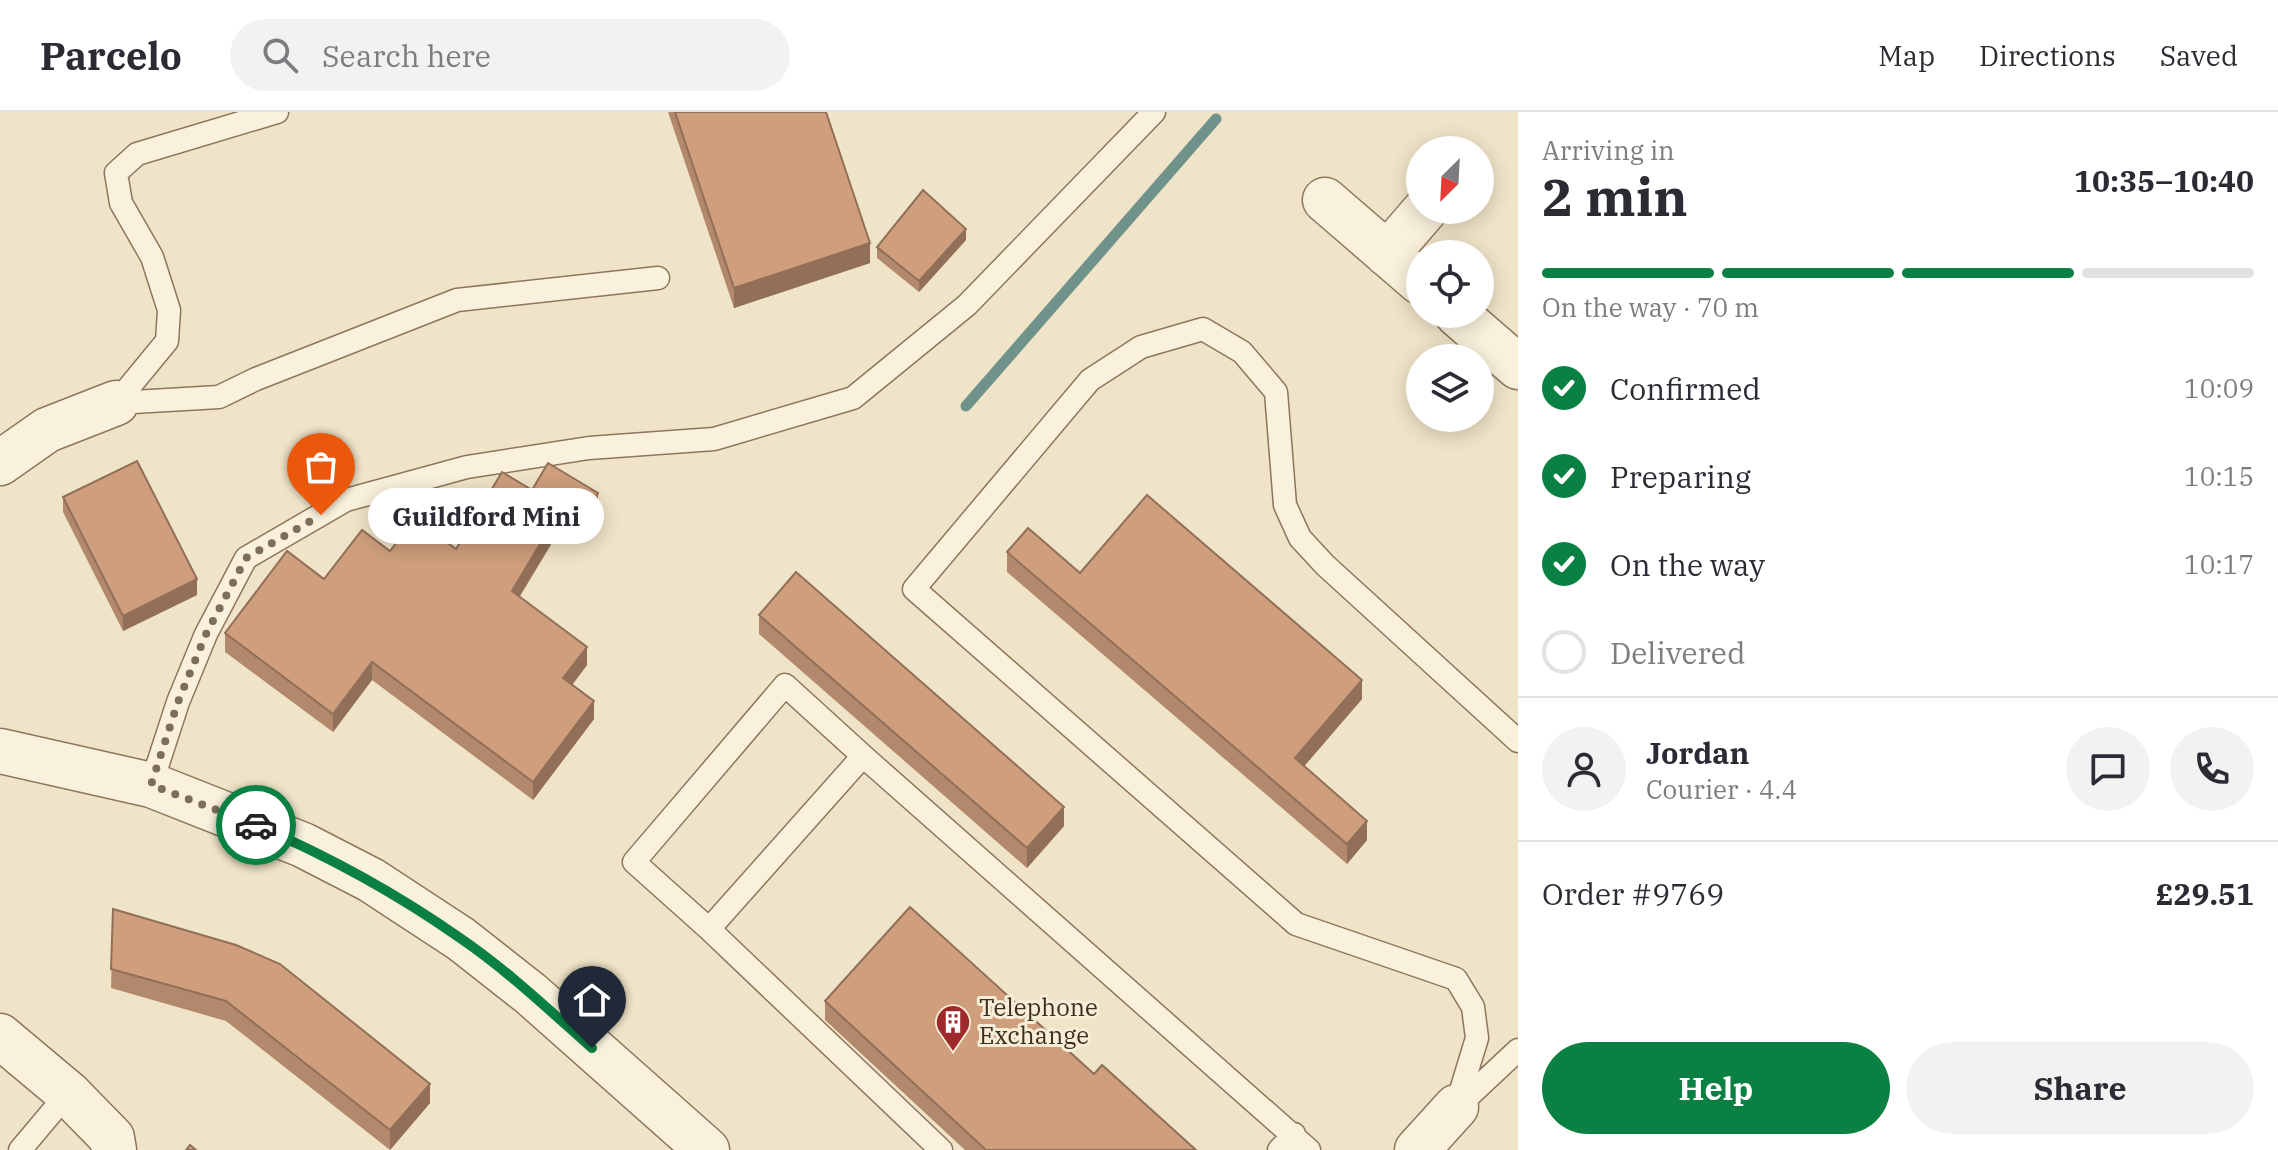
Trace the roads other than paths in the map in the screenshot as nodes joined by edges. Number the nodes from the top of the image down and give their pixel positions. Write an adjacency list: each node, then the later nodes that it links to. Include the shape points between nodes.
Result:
1 (277, 112): 10 (lane, via 137,154 116,173 121,203 152,257 169,310 167,341)
2 (1154, 112): 15 (lane, via 967,305 853,398 714,439 589,448 467,467 346,500 246,558 206,634)
3 (1325, 200): 5 (street)
4 (1413, 224): 5 (street)
5 (1387, 254): 6 (street)
6 (1406, 270)
7 (658, 278): 10 (lane, via 457,300 219,397)
8 (1473, 328): 9 (street)
9 (1518, 367)
10 (116, 403): 11 (street, via 47,430)
11 (0, 463)
12 (1518, 741): 20 (lane, via 1300,538 1285,505 1276,392 1242,352 1203,329 1141,347 1090,380 914,589 1296,924 1456,979 1473,1007 1477,1038)
13 (0, 751): 15 (street)
14 (863, 756): 16 (lane); 16 (lane, via 785,685 634,862); 21 (lane)
15 (151, 785): 24 (street, via 303,845 371,880 461,939)
16 (709, 929): 25 (lane)
17 (0, 1036): 19 (street)
18 (1518, 1050): 20 (lane)
19 (68, 1093): 22 (lane); 23 (street, via 112,1138)
20 (1456, 1107): 26 (street)
21 (1294, 1145)
22 (20, 1150)
23 (114, 1150)
24 (707, 1150)
25 (941, 1150)
26 (1417, 1150)

